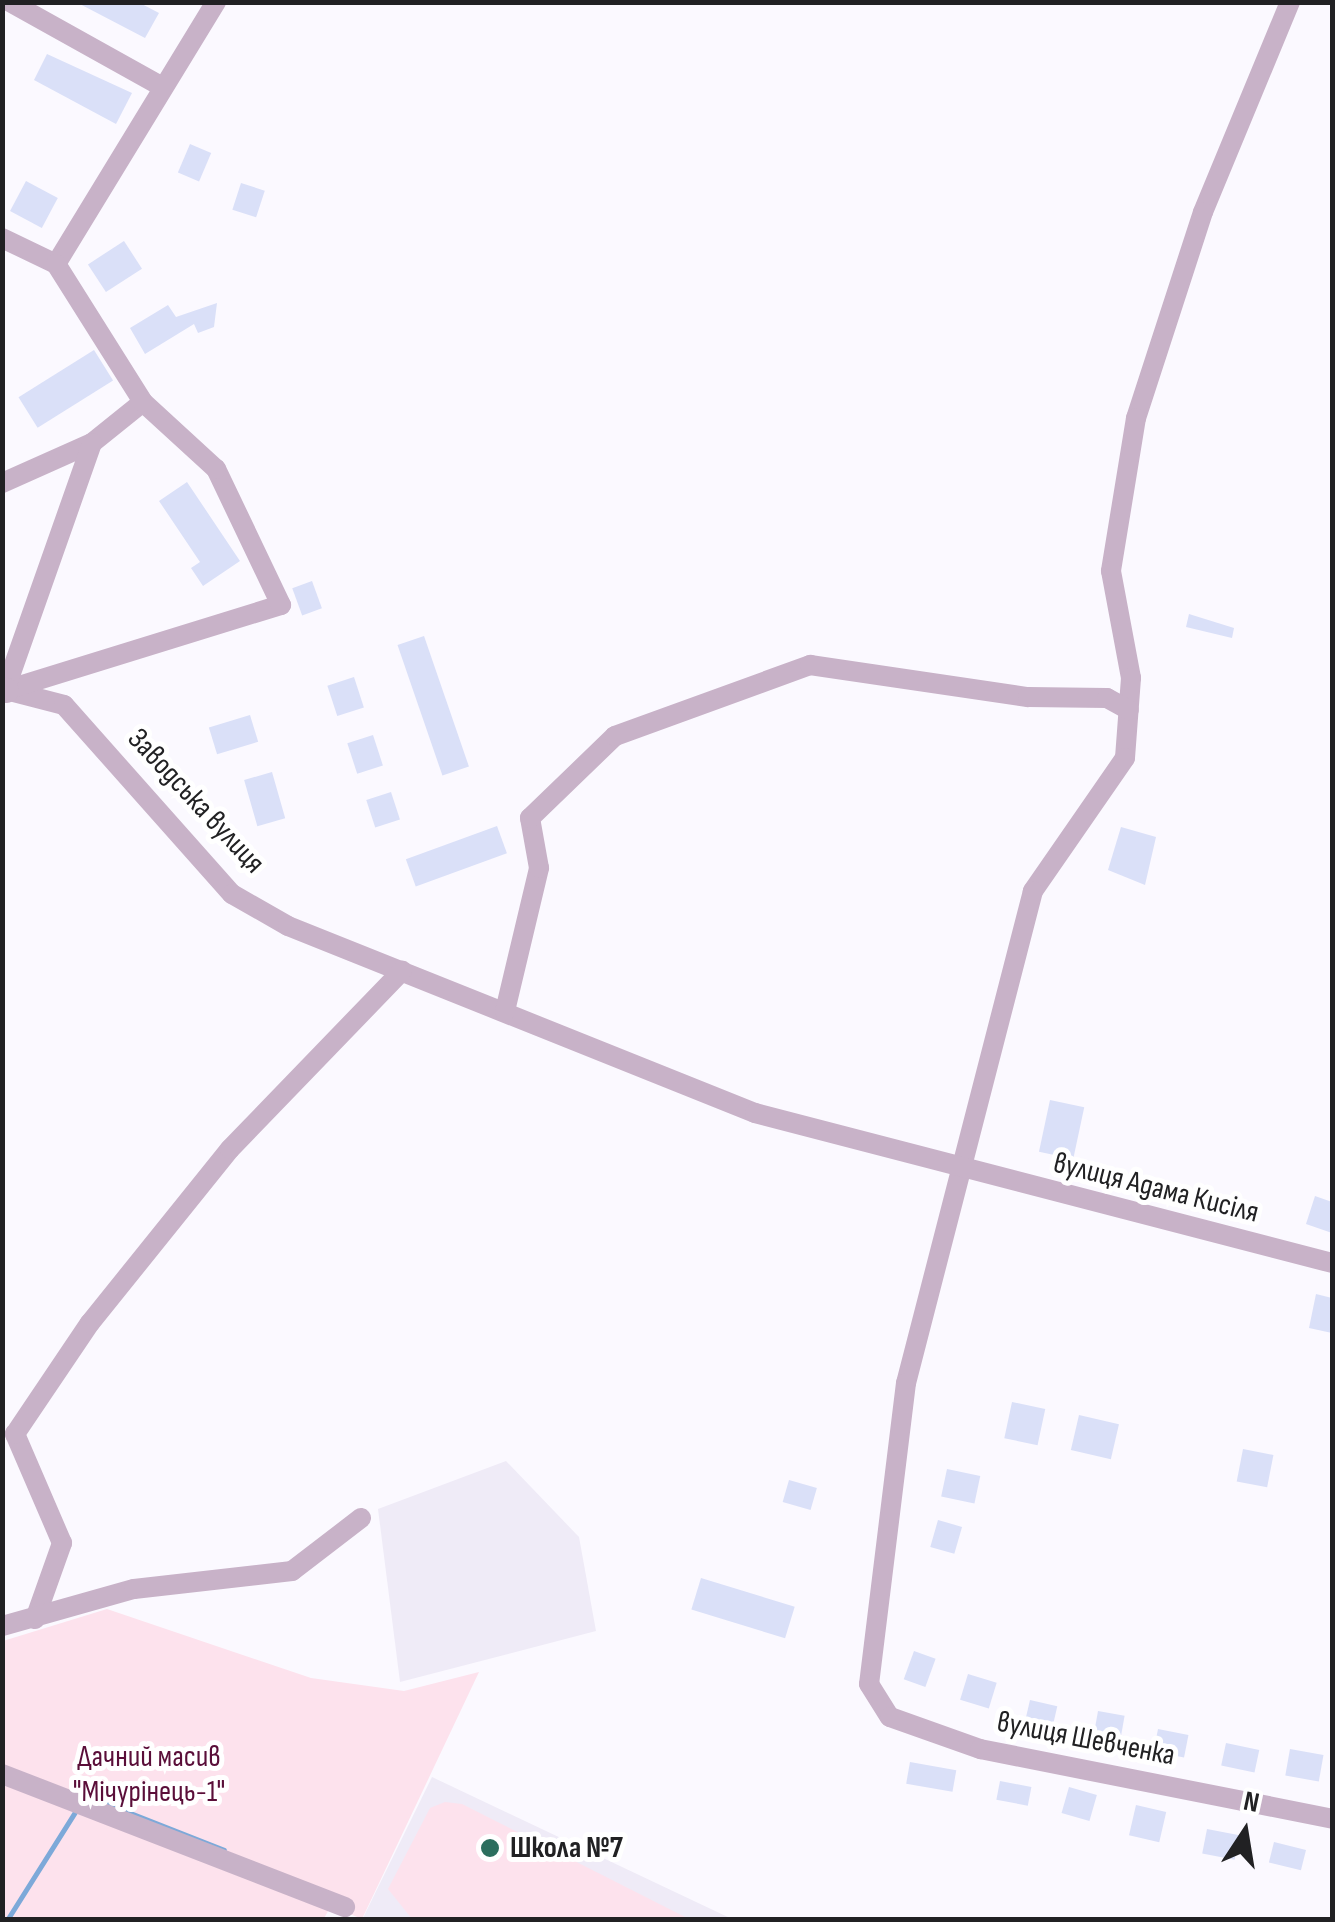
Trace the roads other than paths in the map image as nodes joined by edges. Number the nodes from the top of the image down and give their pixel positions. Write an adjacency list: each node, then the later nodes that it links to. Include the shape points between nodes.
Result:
1 (10, 2): 4 (street)
2 (216, 2): 4 (street)
3 (1290, 2): 11 (street, via 1202,212 1136,418 1110,572)
4 (159, 85): 6 (street)
5 (2, 238): 6 (street)
6 (56, 264): 7 (street)
7 (143, 402): 8 (street); 10 (street, via 216,470 281,605)
8 (92, 443): 9 (street); 10 (street)
9 (2, 482)
10 (4, 691): 12 (street, Заводська вулиця, via 64,705 232,894)
11 (1130, 710): 13 (street, via 1106,698 1028,697 810,664 615,736 530,818 539,868); 14 (street, via 1115,783 1033,892)
12 (402, 970): 13 (street, Заводська вулиця); 17 (street, via 230,1148 14,1434 62,1543)
13 (510, 1013): 14 (street, вулиця Адама Кисіля, via 755,1112)
14 (965, 1170): 15 (street, вулиця Адама Кисіля); 20 (street, вулиця Шевченка, via 906,1382 869,1684 890,1717 980,1749)
15 (1332, 1263)
16 (361, 1518): 17 (street, via 292,1571 134,1589)
17 (35, 1619): 18 (street)
18 (2, 1626)
19 (2, 1774): 21 (street)
20 (1332, 1819)
21 (345, 1907)

